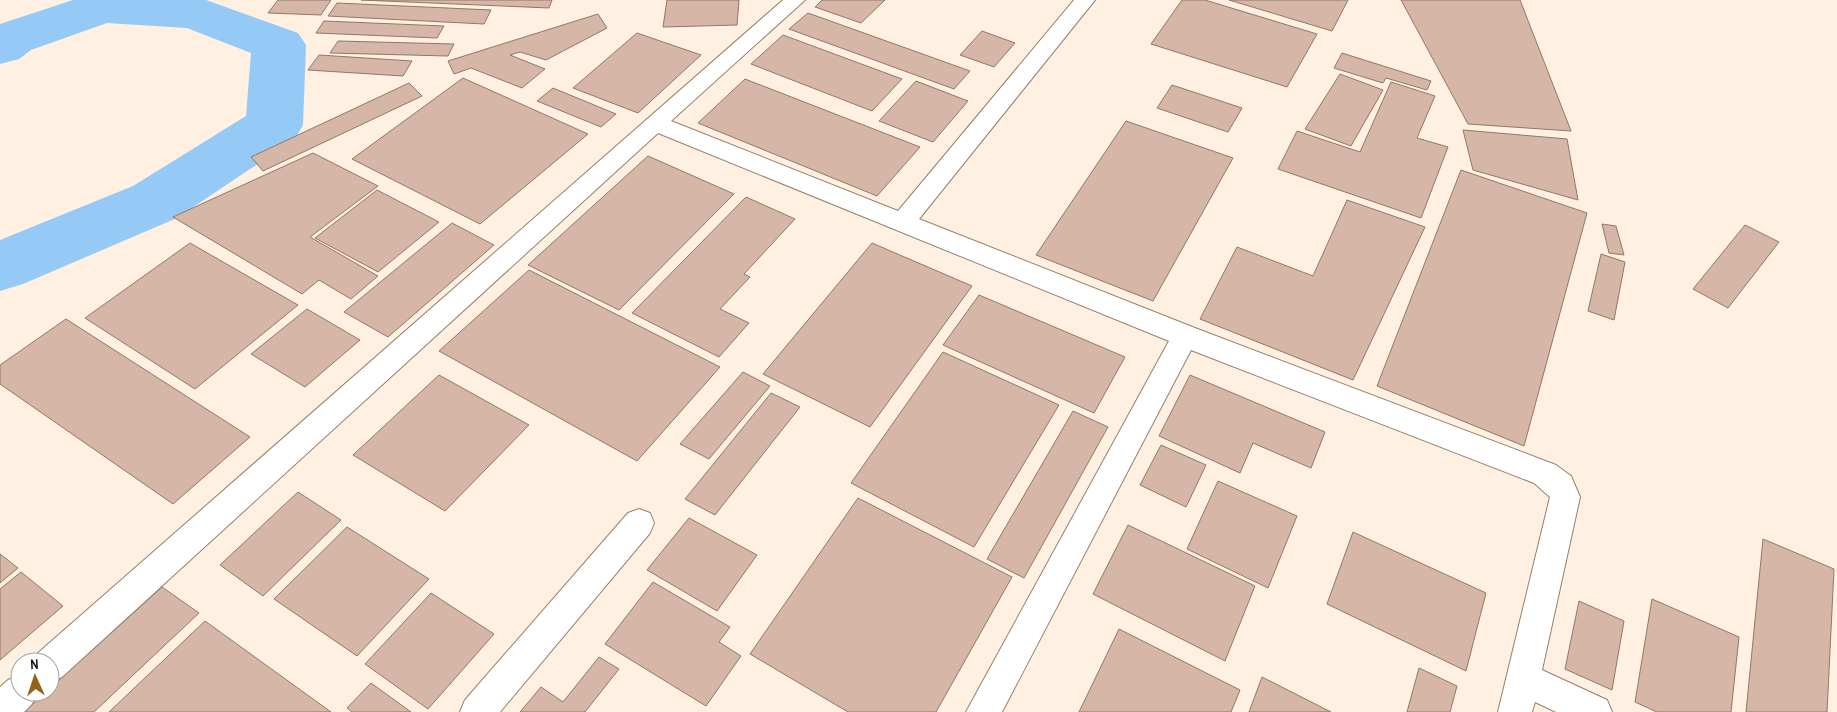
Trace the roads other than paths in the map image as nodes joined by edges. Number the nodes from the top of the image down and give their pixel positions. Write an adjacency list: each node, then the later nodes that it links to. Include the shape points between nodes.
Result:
1 (795, 0): 3 (street)
2 (1085, 0): 4 (street)
3 (655, 123): 4 (street); 7 (street)
4 (902, 223): 5 (street)
5 (1185, 336): 8 (street, via 1545,474 1560,485 1565,497); 12 (street)
6 (639, 523): 11 (street)
7 (60, 656)
8 (1523, 679): 13 (street); 14 (street)
9 (10, 701): 10 (street)
10 (0, 710)
11 (477, 712)
12 (983, 712)
13 (1515, 712)
14 (1595, 712)

